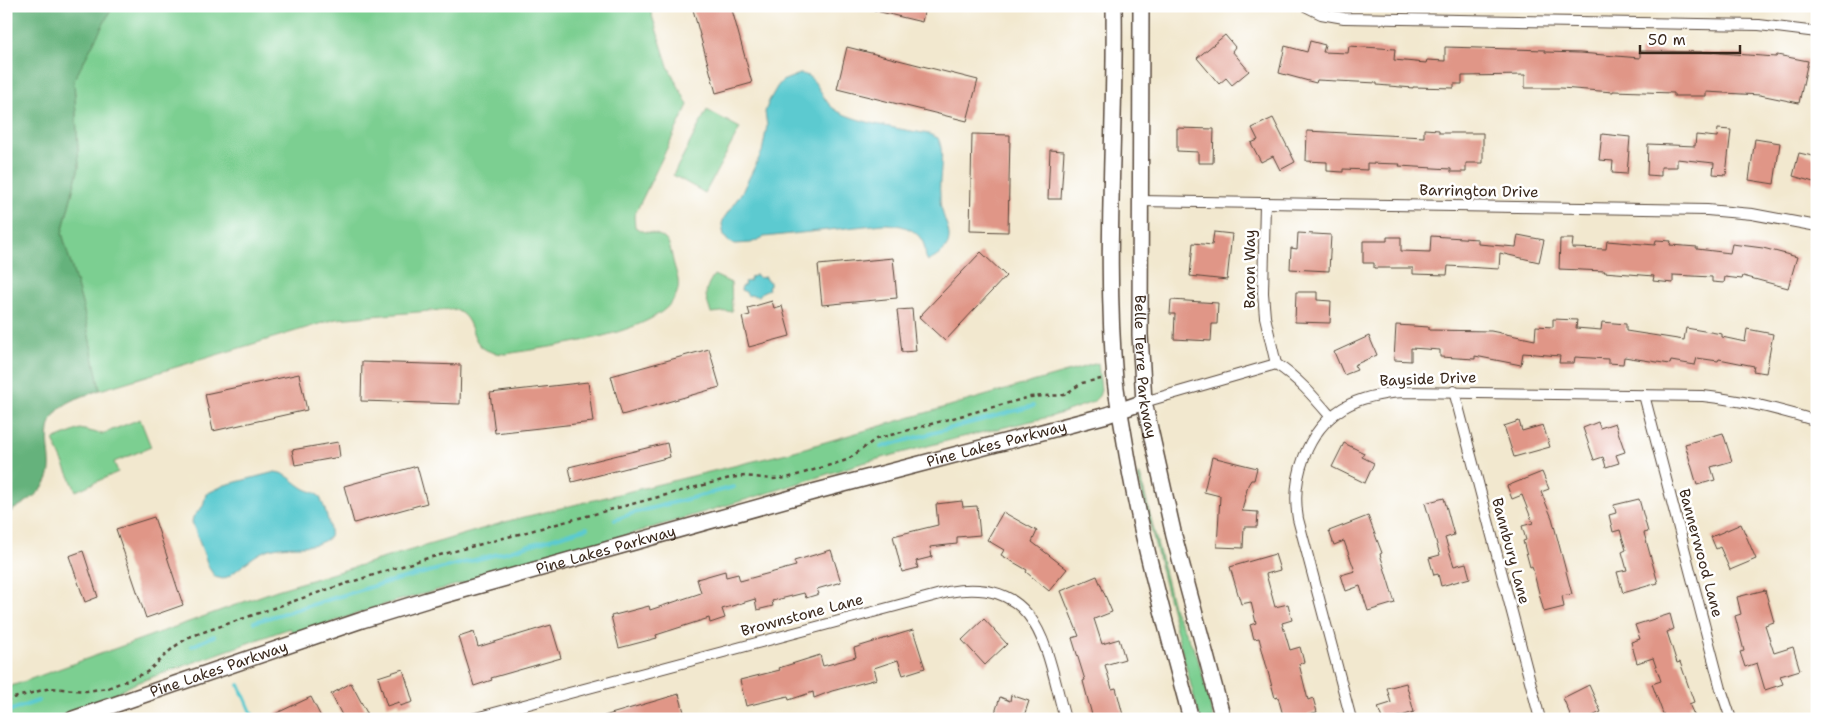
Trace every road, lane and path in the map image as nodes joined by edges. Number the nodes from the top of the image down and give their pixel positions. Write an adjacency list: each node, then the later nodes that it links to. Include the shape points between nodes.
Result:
1 (1114, 6): 13 (main road, Belle Terre Parkway, via 1112,330)
2 (1141, 6): 5 (main road, Belle Terre Parkway)
3 (1305, 6): 4 (street, via 1321,14 1344,18 1759,25)
4 (1817, 32)
5 (1139, 201): 6 (street, Barrington Drive); 12 (main road, Belle Terre Parkway)
6 (1266, 203): 7 (street, Barrington Drive, via 1707,210); 8 (street, Baron Way, via 1263,293)
7 (1817, 226)
8 (1276, 364): 12 (street); 14 (street, via 1304,386)
9 (1103, 378): 16 (path, via 1082,383 1064,395 1030,397 876,439 847,460 787,478 730,478 422,560 189,637 147,672 108,688 86,691 50,688)
10 (1454, 391): 11 (street, Bayside Drive); 14 (street, Bayside Drive, via 1380,394 1352,404); 23 (street, Bannbury Lane)
11 (1644, 395): 15 (street, Bayside Drive, via 1728,398); 24 (street, Bannerwood Lane)
12 (1144, 402): 13 (main road, Pine Lakes Parkway); 21 (main road, Belle Terre Parkway, via 1174,536)
13 (1120, 411): 17 (main road, Pine Lakes Parkway, via 813,492 427,600); 20 (main road, Belle Terre Parkway, via 1150,565)
14 (1331, 417): 22 (street, Bayside Drive, via 1319,431 1302,463 1297,479 1296,504)
15 (1817, 421)
16 (6, 700)
17 (73, 719)
18 (472, 719): 19 (street, Brownstone Lane, via 969,589 987,590 1004,596 1027,613 1044,644)
19 (1065, 719)
20 (1191, 719)
21 (1223, 719)
22 (1351, 719)
23 (1540, 719)
24 (1731, 719)

